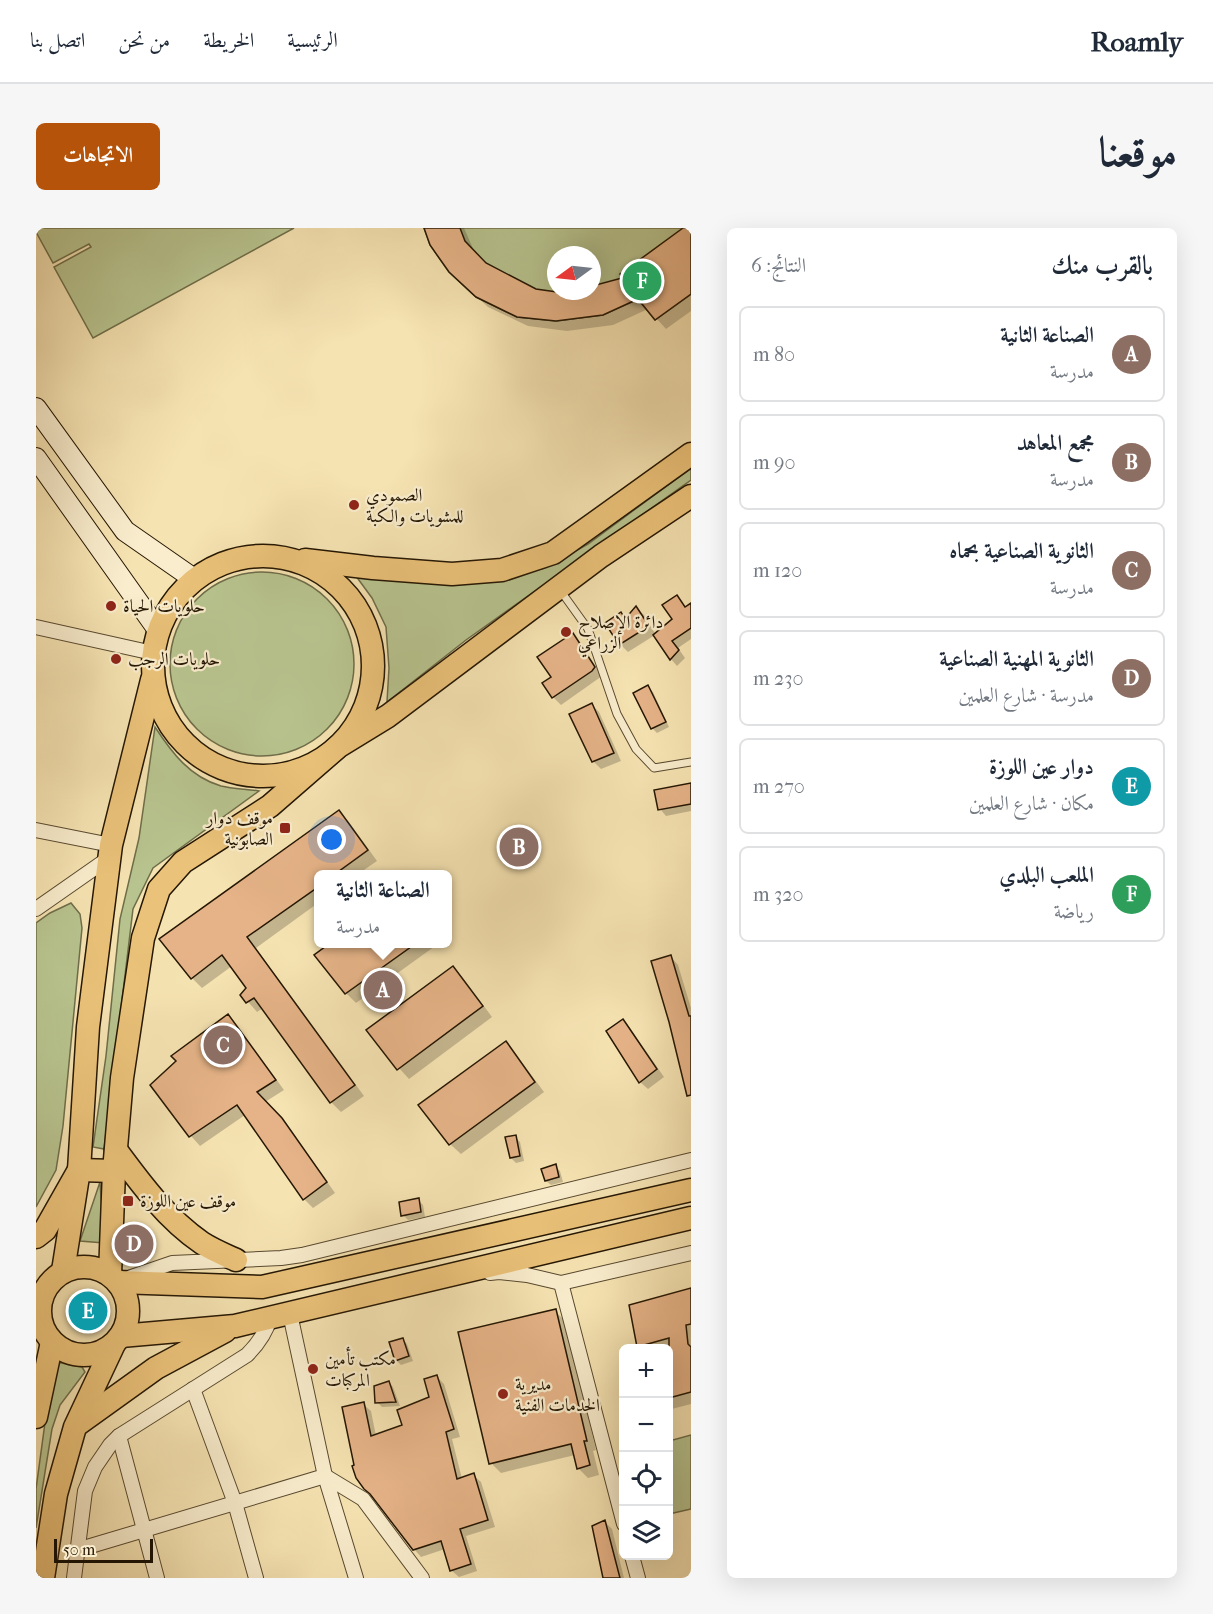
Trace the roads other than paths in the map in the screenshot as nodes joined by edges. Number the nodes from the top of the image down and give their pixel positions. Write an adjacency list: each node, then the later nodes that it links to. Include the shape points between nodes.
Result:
1 (36, 408): 6 (main road, via 125,531)
2 (691, 454): 5 (main road, via 553,554 501,570 452,574)
3 (36, 458): 9 (main road)
4 (691, 496): 7 (main road)
5 (285, 558): 6 (main road, via 237,558); 12 (main road, via 306,564 342,589 365,625 373,668 370,690 354,729)
6 (194, 579): 9 (main road, via 179,594)
7 (558, 588): 12 (main road, via 388,716); 13 (lane, via 588,629 617,714 636,749 654,768)
8 (36, 627): 10 (street)
9 (158, 630): 10 (main road)
10 (153, 653): 11 (main road)
11 (153, 676): 12 (main road, via 158,703 171,728 189,749 220,768 265,777 292,773 317,763); 15 (main road)
12 (339, 746): 18 (main road, via 270,806 183,862 159,889 143,939 122,1078)
13 (691, 762)
14 (36, 830): 15 (street)
15 (110, 851): 16 (street); 19 (main road, via 88,1027)
16 (36, 909)
17 (691, 1160): 24 (street, via 302,1254)
18 (115, 1161): 19 (main road); 24 (main road, via 175,1222 204,1244); 25 (main road)
19 (79, 1170): 22 (main road, via 45,1230); 26 (main road)
20 (691, 1191): 25 (main road, via 262,1287)
21 (691, 1218): 27 (main road)
22 (36, 1237)
23 (691, 1253): 28 (street)
24 (236, 1260): 25 (street, via 172,1263)
25 (114, 1278): 26 (main road, via 87,1266); 32 (main road, via 125,1294 128,1308 127,1323)
26 (49, 1279): 31 (main road, via 40,1306)
27 (423, 1281): 28 (street, via 499,1272); 29 (main road)
28 (561, 1283): 39 (street)
29 (280, 1316): 30 (main road); 33 (street, via 254,1349); 37 (street)
30 (235, 1326): 32 (main road); 35 (main road, via 156,1368)
31 (44, 1333): 32 (main road, via 63,1350 76,1354 102,1351); 34 (main road)
32 (117, 1340): 35 (main road)
33 (193, 1389): 36 (street); 38 (street)
34 (37, 1407)
35 (75, 1427): 43 (main road, via 56,1494)
36 (119, 1436): 40 (street); 41 (street, via 102,1455 89,1479)
37 (325, 1476): 38 (street); 47 (street); 48 (street, via 363,1499)
38 (235, 1503): 40 (street); 46 (street)
39 (619, 1506)
40 (144, 1529): 41 (street); 45 (street)
41 (77, 1550): 44 (street)
42 (633, 1560): 49 (street)
43 (43, 1578)
44 (75, 1578)
45 (157, 1578)
46 (256, 1578)
47 (356, 1578)
48 (422, 1578)
49 (638, 1578)

